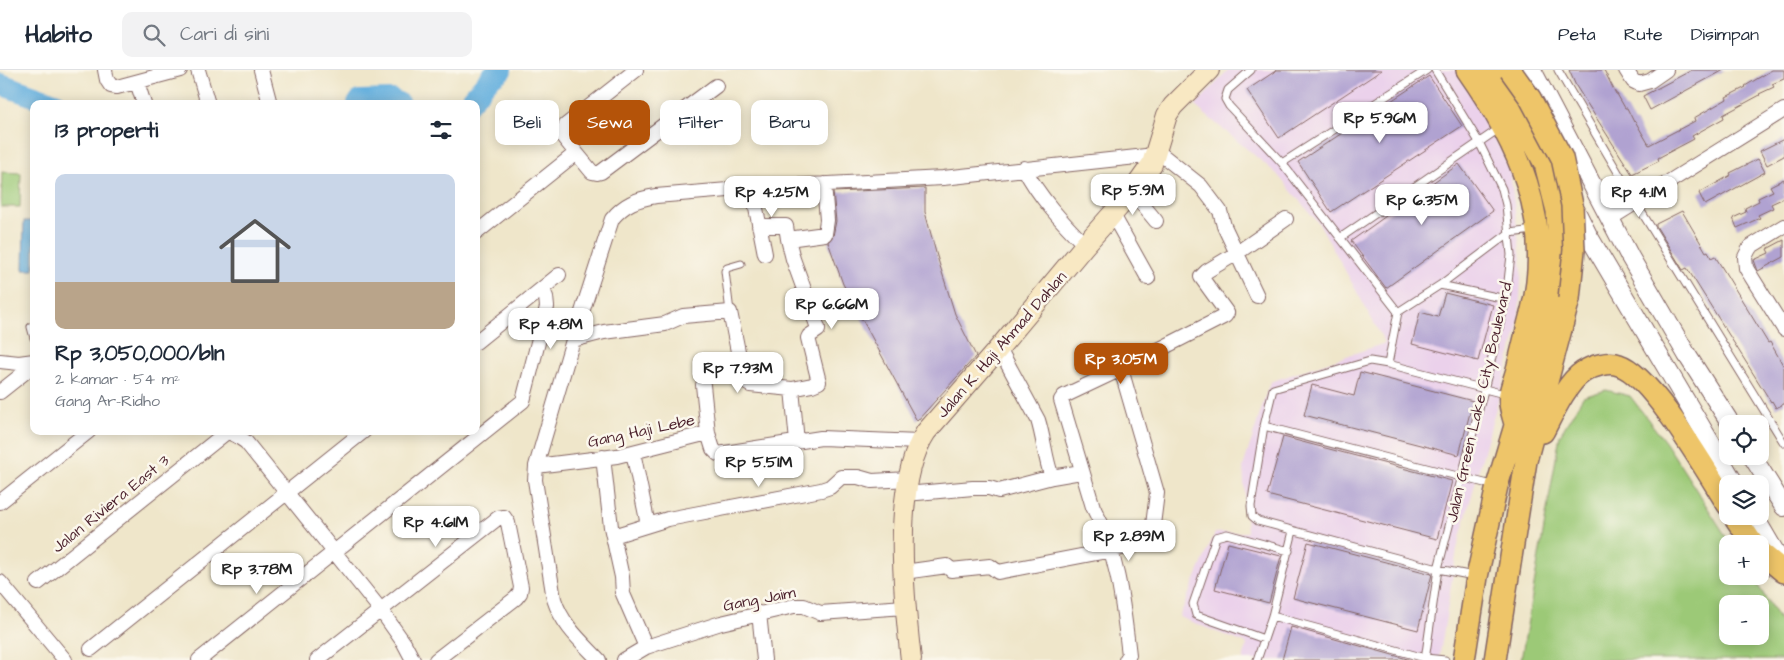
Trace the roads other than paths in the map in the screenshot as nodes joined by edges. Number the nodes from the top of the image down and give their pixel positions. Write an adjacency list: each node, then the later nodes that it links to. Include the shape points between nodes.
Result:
1 (104, 70): 18 (street, via 111,86)
2 (180, 70): 18 (street)
3 (198, 70): 21 (street)
4 (261, 70): 22 (street)
5 (636, 70): 27 (street, via 566,125 564,138)
6 (1209, 70): 26 (main road, Jalan K. Haji Ahmad Dahlan, via 1180,98 1168,115)
7 (1251, 70): 28 (lane, via 1228,90 1225,99)
8 (1426, 70): 28 (lane)
9 (1435, 70): 25 (lane, Jalan Green Lake City Boulevard)
10 (1467, 70): 24 (main road)
11 (1488, 70): 54 (main road, via 1514,107 1545,164 1557,210)
12 (1499, 70): 91 (street, via 1529,116 1588,235)
13 (1510, 70): 54 (main road, bridge, via 1530,98 1562,158 1572,205 1574,250)
14 (1532, 70): 35 (street)
15 (1558, 70): 33 (lane)
16 (1626, 70): 17 (street, via 1633,81 1640,84)
17 (1666, 70)
18 (137, 82): 20 (street)
19 (716, 86): 27 (street, via 602,172 592,172)
20 (143, 100)
21 (207, 100)
22 (269, 100)
23 (1784, 110): 33 (street)
24 (1503, 126): 25 (lane); 41 (main road, via 1528,184)
25 (1479, 142): 42 (lane, Jalan Green Lake City Boulevard, via 1502,189); 43 (lane)
26 (1157, 149): 29 (street); 32 (main road, Jalan K. Haji Ahmad Dahlan, via 1146,174); 46 (street, via 1201,186 1220,211)
27 (576, 154): 40 (street)
28 (1282, 164): 43 (lane)
29 (1024, 168): 30 (street, via 942,178); 45 (street, via 1033,184)
30 (824, 184): 31 (street); 44 (street, via 825,234)
31 (752, 188): 38 (street); 60 (street, via 656,196 635,200 619,210 612,219)
32 (1132, 192): 34 (main road, Jalan K. Haji Ahmad Dahlan); 37 (street)
33 (1636, 203): 35 (street); 84 (lane)
34 (1113, 215): 45 (main road, Jalan K. Haji Ahmad Dahlan); 50 (street)
35 (1611, 218): 74 (street, via 1630,257)
36 (1286, 219): 46 (street)
37 (1156, 222)
38 (759, 226): 44 (street, via 786,226); 47 (street)
39 (1784, 226): 58 (street, via 1750,248 1745,257 1746,268)
40 (480, 230)
41 (1538, 230): 42 (lane); 73 (main road, via 1539,256 1534,298)
42 (1509, 233): 51 (lane); 55 (lane, Jalan Green Lake City Boulevard)
43 (1340, 238): 57 (lane)
44 (788, 239): 70 (street, via 818,328 808,338 819,382)
45 (1085, 245): 61 (main road, Jalan K. Haji Ahmad Dahlan)
46 (1237, 253): 53 (street); 67 (street, via 1201,276 1227,314)
47 (765, 254)
48 (741, 264): 56 (lane, via 725,271)
49 (559, 275): 52 (street)
50 (1148, 278)
51 (1440, 285): 55 (lane); 57 (lane)
52 (542, 289): 59 (street); 105 (street, via 548,307 522,401)
53 (1257, 296)
54 (1561, 297): 75 (main road); 87 (main road)
55 (1506, 299): 71 (lane, Jalan Green Lake City Boulevard)
56 (730, 312): 60 (street, via 683,316 665,324 604,332); 70 (street, via 746,382 750,386)
57 (1398, 312): 65 (lane)
58 (1784, 328)
59 (480, 339)
60 (573, 340): 89 (street)
61 (999, 348): 83 (main road, Jalan K. Haji Ahmad Dahlan); 92 (street, via 1038,420)
62 (0, 362): 63 (street)
63 (19, 363): 64 (street); 68 (street)
64 (30, 363)
65 (1388, 364): 71 (lane); 76 (lane, via 1370,361 1280,385 1273,389)
66 (30, 366): 72 (street)
67 (1121, 370): 90 (street, via 1061,400); 104 (street, via 1157,493 1152,533 1133,546)
68 (0, 372)
69 (703, 385): 77 (street)
70 (792, 389): 82 (street)
71 (1484, 390): 73 (lane); 93 (lane, Jalan Green Lake City Boulevard)
72 (0, 392)
73 (1509, 395): 75 (main road)
74 (1725, 415)
75 (1515, 424): 95 (main road)
76 (1264, 426): 93 (lane); 102 (lane, via 1252,516 1258,521)
77 (708, 433): 82 (street, Gang Haji Lebe, via 718,454); 85 (street, Gang Haji Lebe)
78 (84, 435): 98 (street)
79 (222, 435): 114 (street, Jalan Riviera East 3)
80 (234, 435): 97 (street, via 246,442)
81 (359, 435): 97 (street)
82 (797, 442): 83 (street, Gang Haji Lebe, via 822,438)
83 (919, 442): 94 (main road, Jalan K. Haji Ahmad Dahlan)
84 (1784, 443)
85 (633, 452): 86 (street, Gang Haji Lebe); 100 (street)
86 (603, 457): 89 (street, Gang Haji Lebe); 103 (street)
87 (1526, 461): 96 (main road, via 1564,394 1582,372 1598,365 1619,364 1637,375 1660,400); 136 (main road)
88 (1758, 465): 99 (street)
89 (536, 466): 128 (street, via 535,480 557,609 567,626)
90 (1081, 472): 92 (street); 104 (street)
91 (1730, 475)
92 (1052, 477): 94 (street, via 999,491)
93 (1462, 477): 95 (lane); 109 (lane, Jalan Green Lake City Boulevard)
94 (907, 486): 100 (street, via 841,477 830,487 802,495); 110 (main road, Jalan K. Haji Ahmad Dahlan)
95 (1497, 486): 112 (main road)
96 (1719, 491)
97 (286, 493): 105 (street); 121 (street)
98 (0, 502)
99 (1784, 507)
100 (648, 525): 103 (street)
101 (1759, 525): 108 (street)
102 (1293, 531): 106 (lane); 109 (lane)
103 (613, 536): 120 (street, via 623,594)
104 (1112, 551): 110 (street, via 998,572 990,566 951,570 946,566); 132 (street, via 1123,599 1129,655)
105 (334, 552): 116 (street); 124 (street)
106 (1289, 552): 118 (lane); 119 (lane, via 1226,534 1216,537 1193,604 1196,615)
107 (1769, 560): 111 (main road)
108 (1784, 567)
109 (1438, 569): 112 (lane); 122 (lane, Jalan Green Lake City Boulevard)
110 (904, 572): 115 (main road, Jalan K. Haji Ahmad Dahlan)
111 (1784, 572)
112 (1477, 577): 135 (main road)
113 (0, 582): 123 (street)
114 (38, 583)
115 (905, 608): 117 (street, Gang Jaim, via 820,614 804,606 794,606); 131 (main road, Jalan K. Haji Ahmad Dahlan)
116 (380, 609): 125 (street); 126 (street); 127 (street, via 498,518 504,517 508,523 520,593)
117 (759, 614): 120 (street, Gang Jaim); 130 (street)
118 (1272, 616): 119 (lane); 122 (lane)
119 (1264, 639): 133 (lane)
120 (646, 647): 129 (street, Gang Jaim)
121 (91, 649)
122 (1425, 659): 134 (lane)
123 (64, 660)
124 (199, 660)
125 (317, 660)
126 (413, 660)
127 (436, 660)
128 (599, 660)
129 (624, 660)
130 (764, 660)
131 (911, 660)
132 (1126, 660)
133 (1257, 660)
134 (1445, 660)
135 (1464, 660)
136 (1495, 660)

